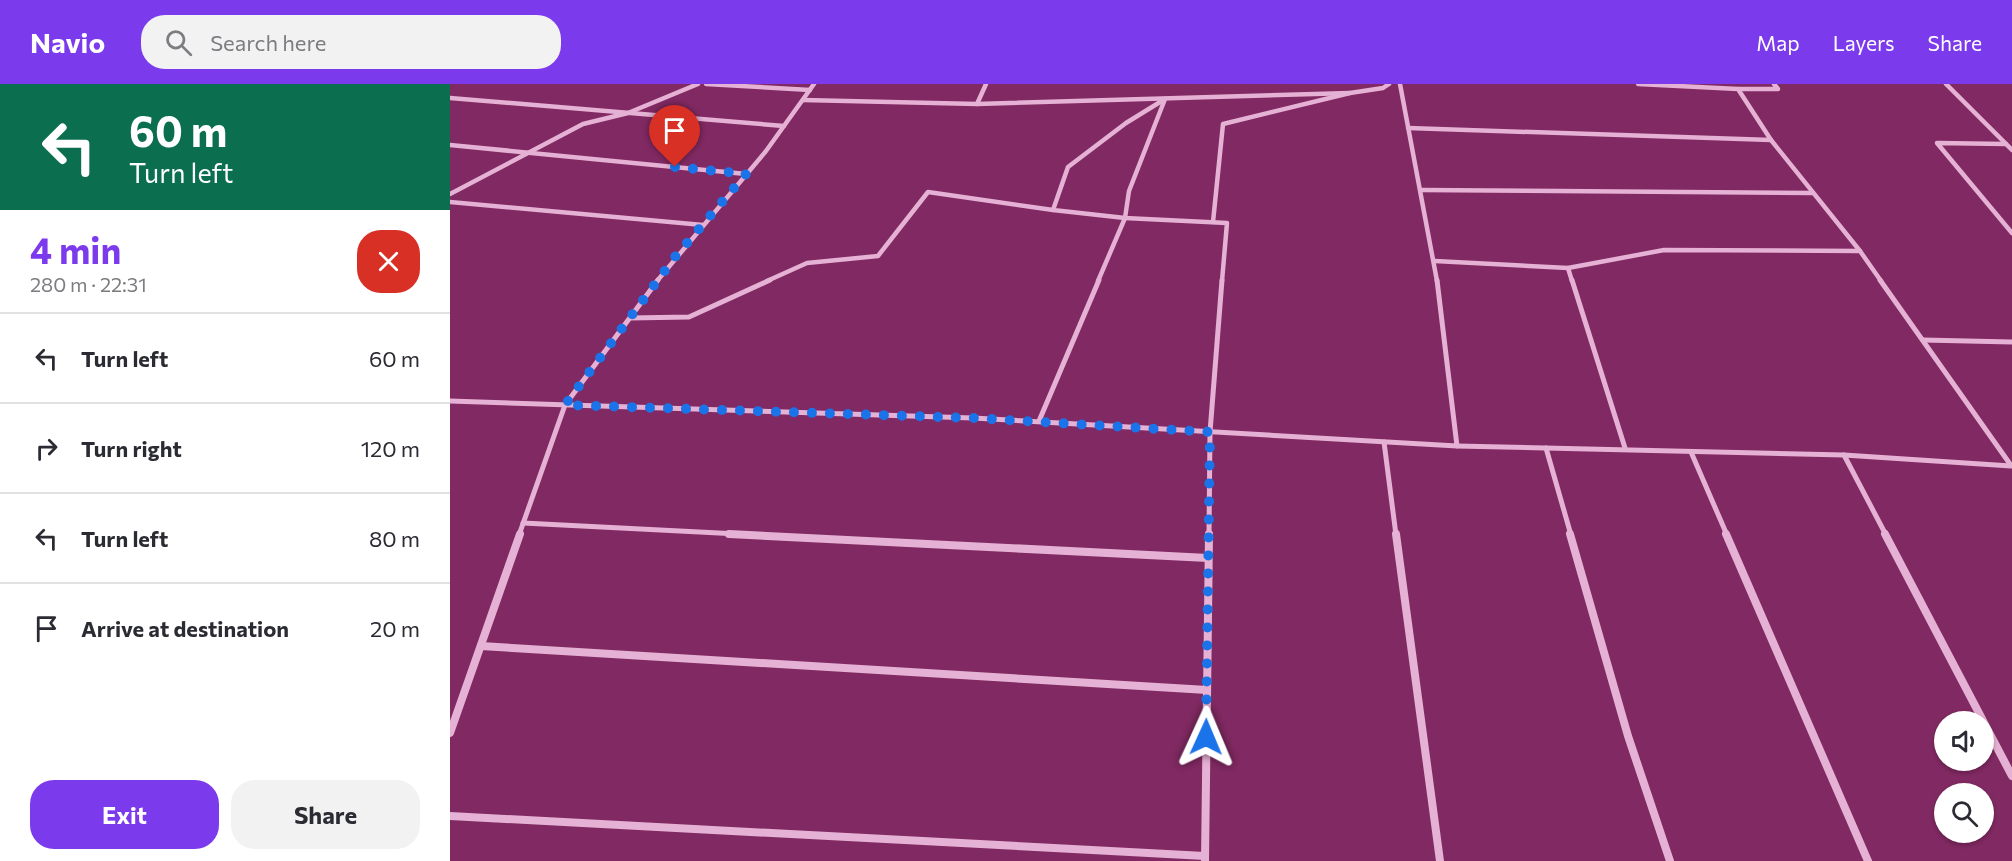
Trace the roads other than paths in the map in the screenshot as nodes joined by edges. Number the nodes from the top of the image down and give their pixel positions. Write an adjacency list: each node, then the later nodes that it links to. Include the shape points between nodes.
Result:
1 (698, 84): 17 (street)
2 (706, 84): 11 (street)
3 (814, 84): 11 (street)
4 (986, 84): 16 (street)
5 (1389, 84): 12 (street)
6 (1400, 84): 19 (street)
7 (1638, 84): 10 (street)
8 (1774, 84): 10 (street, via 1778,89)
9 (1946, 84): 21 (street)
10 (1738, 89): 20 (street)
11 (810, 90): 15 (street)
12 (1350, 93): 14 (street); 32 (street, via 1224,124)
13 (450, 98): 17 (street)
14 (1165, 99): 16 (street); 30 (street, via 1068,167); 31 (street, via 1129,191)
15 (803, 100): 16 (street); 18 (street)
16 (977, 104)
17 (628, 113): 18 (street); 24 (street, via 583,124)
18 (784, 126): 25 (street)
19 (1408, 128): 20 (street); 26 (street)
20 (1771, 140): 27 (street)
21 (2007, 144): 23 (street); 34 (street, via 1937,143)
22 (450, 145): 24 (street)
23 (2012, 150)
24 (532, 153): 25 (street); 28 (street)
25 (746, 174): 33 (street)
26 (1420, 190): 27 (street); 36 (street)
27 (1813, 193): 35 (street)
28 (450, 194)
29 (450, 202): 33 (street)
30 (1053, 210): 31 (street); 38 (street, via 928,192 878,256 807,263 689,316)
31 (1125, 218): 32 (street); 43 (street)
32 (1213, 222): 44 (street, via 1227,223)
33 (703, 225): 38 (street)
34 (2012, 233)
35 (1860, 251): 37 (street, via 1664,250); 39 (street)
36 (1435, 261): 37 (street); 46 (street)
37 (1568, 268): 48 (street)
38 (630, 318): 42 (street)
39 (1923, 340): 40 (street); 51 (street)
40 (2012, 342)
41 (450, 401): 42 (street)
42 (565, 405): 43 (street); 52 (street)
43 (1039, 422): 44 (street)
44 (1210, 432): 45 (street); 53 (street)
45 (1384, 442): 46 (street); 60 (street)
46 (1457, 446): 47 (street)
47 (1546, 448): 48 (street); 61 (street, via 1628,736)
48 (1625, 448): 49 (street)
49 (1691, 452): 50 (street); 62 (street)
50 (1844, 455): 51 (street); 57 (street)
51 (2011, 466)
52 (523, 523): 53 (street); 54 (street)
53 (1208, 558): 55 (street)
54 (480, 646): 55 (street); 56 (street)
55 (1207, 690): 59 (street)
56 (450, 733)
57 (2012, 776)
58 (450, 816): 59 (street)
59 (1205, 858)
60 (1440, 861)
61 (1670, 861)
62 (1868, 861)

